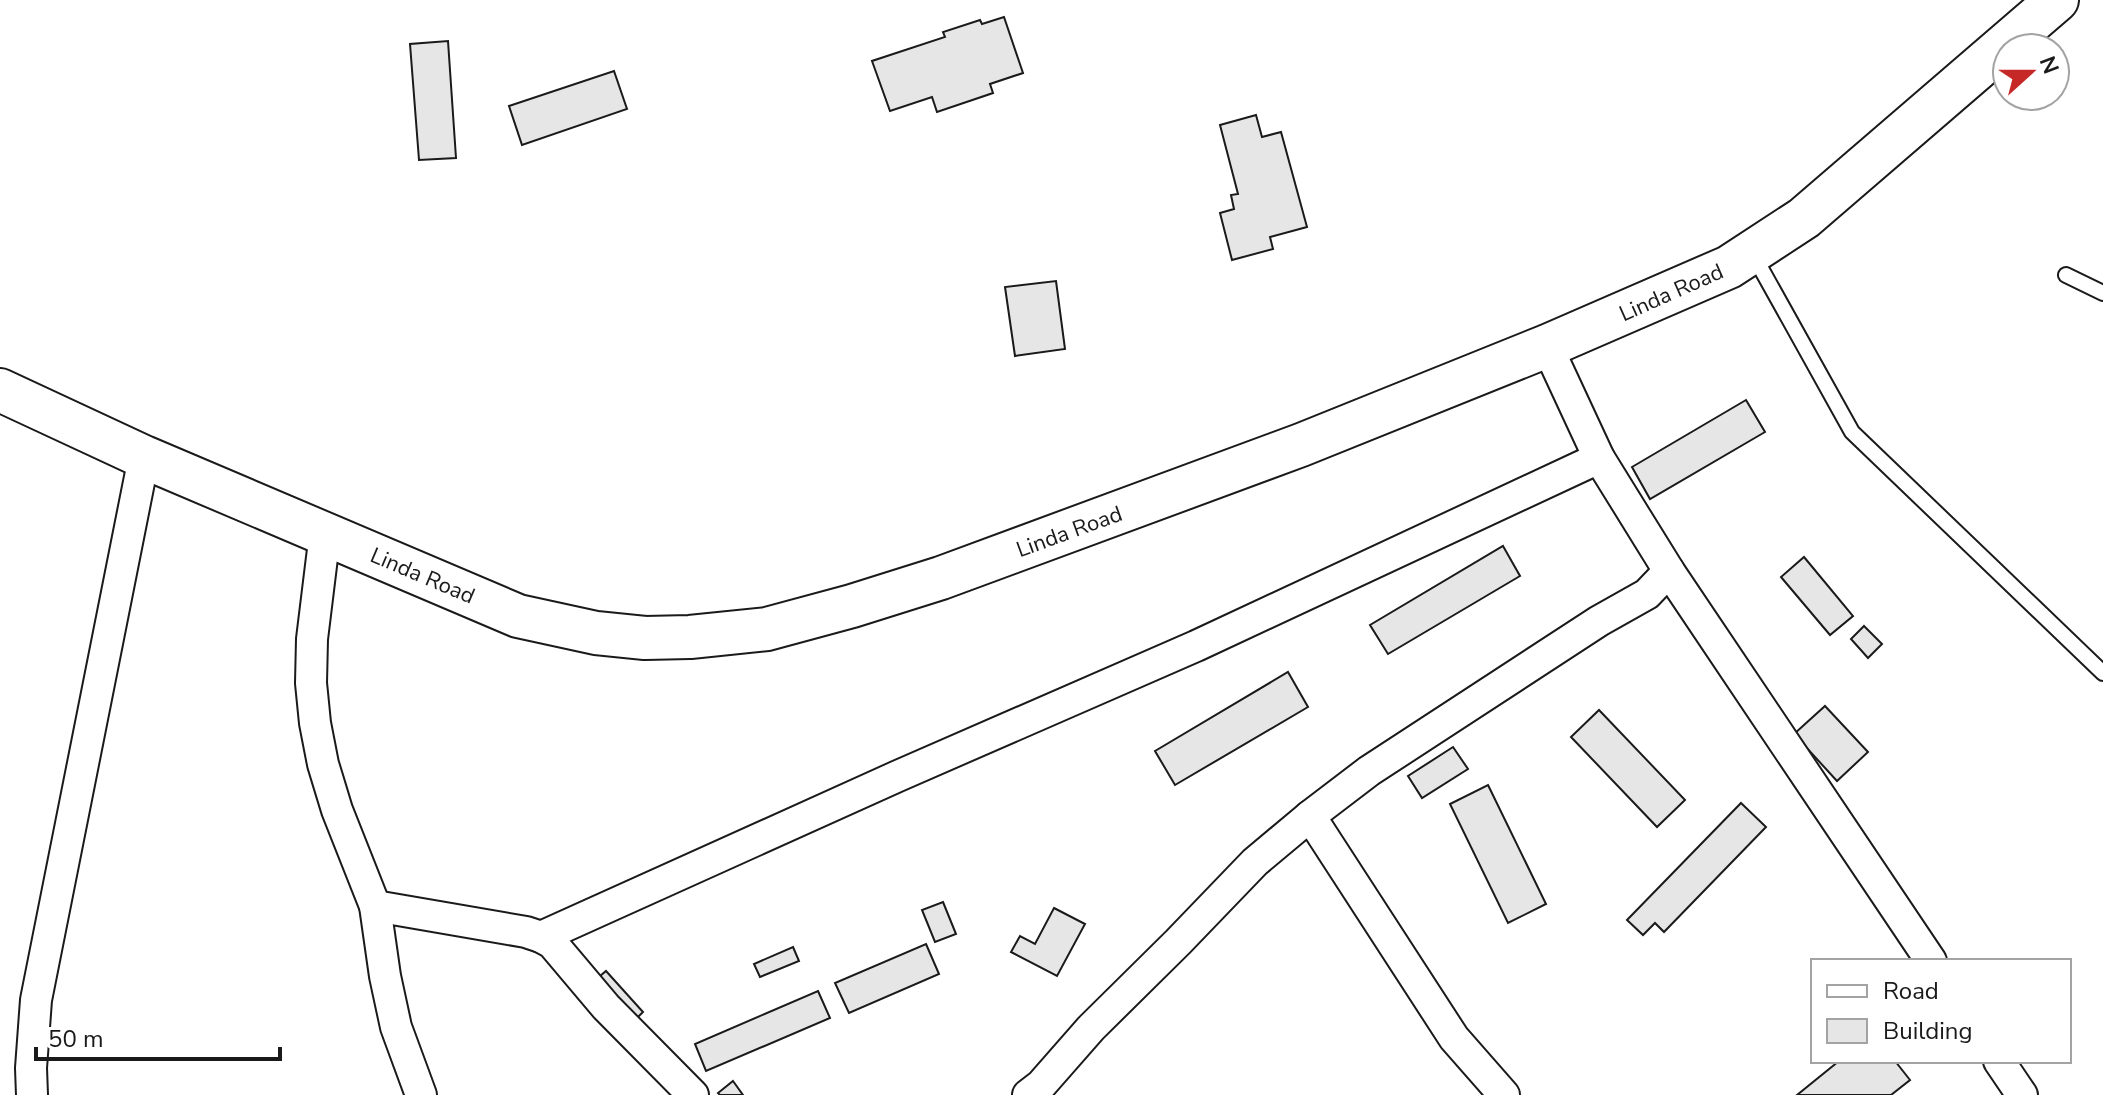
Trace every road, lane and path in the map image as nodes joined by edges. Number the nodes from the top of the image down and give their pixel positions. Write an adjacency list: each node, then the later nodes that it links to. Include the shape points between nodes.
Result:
1 (2057, 0): 2 (street, Linda Road, via 1804,218)
2 (1751, 252): 5 (street, Linda Road, via 1729,267); 11 (lane, via 1852,432)
3 (2066, 275): 4 (lane)
4 (2103, 293)
5 (1547, 346): 8 (street); 9 (street, Linda Road, via 1301,445 941,578 767,629 690,637 596,633 518,616)
6 (0, 390): 7 (street, Linda Road)
7 (144, 457): 9 (street, Linda Road); 17 (street, via 36,1000)
8 (1599, 458): 10 (street); 14 (street, via 1196,646)
9 (325, 533): 13 (street, via 312,639 315,723 337,810)
10 (1669, 571): 12 (street, via 1647,594 1369,771); 15 (street)
11 (2103, 673)
12 (1310, 816): 20 (street, via 1244,872); 21 (street, via 1454,1038)
13 (375, 906): 14 (street); 18 (street, via 396,1027)
14 (541, 937): 19 (street)
15 (1930, 959)
16 (2000, 1063): 22 (street)
17 (32, 1095)
18 (421, 1095)
19 (693, 1095)
20 (1028, 1095)
21 (1504, 1095)
22 (2022, 1095)

